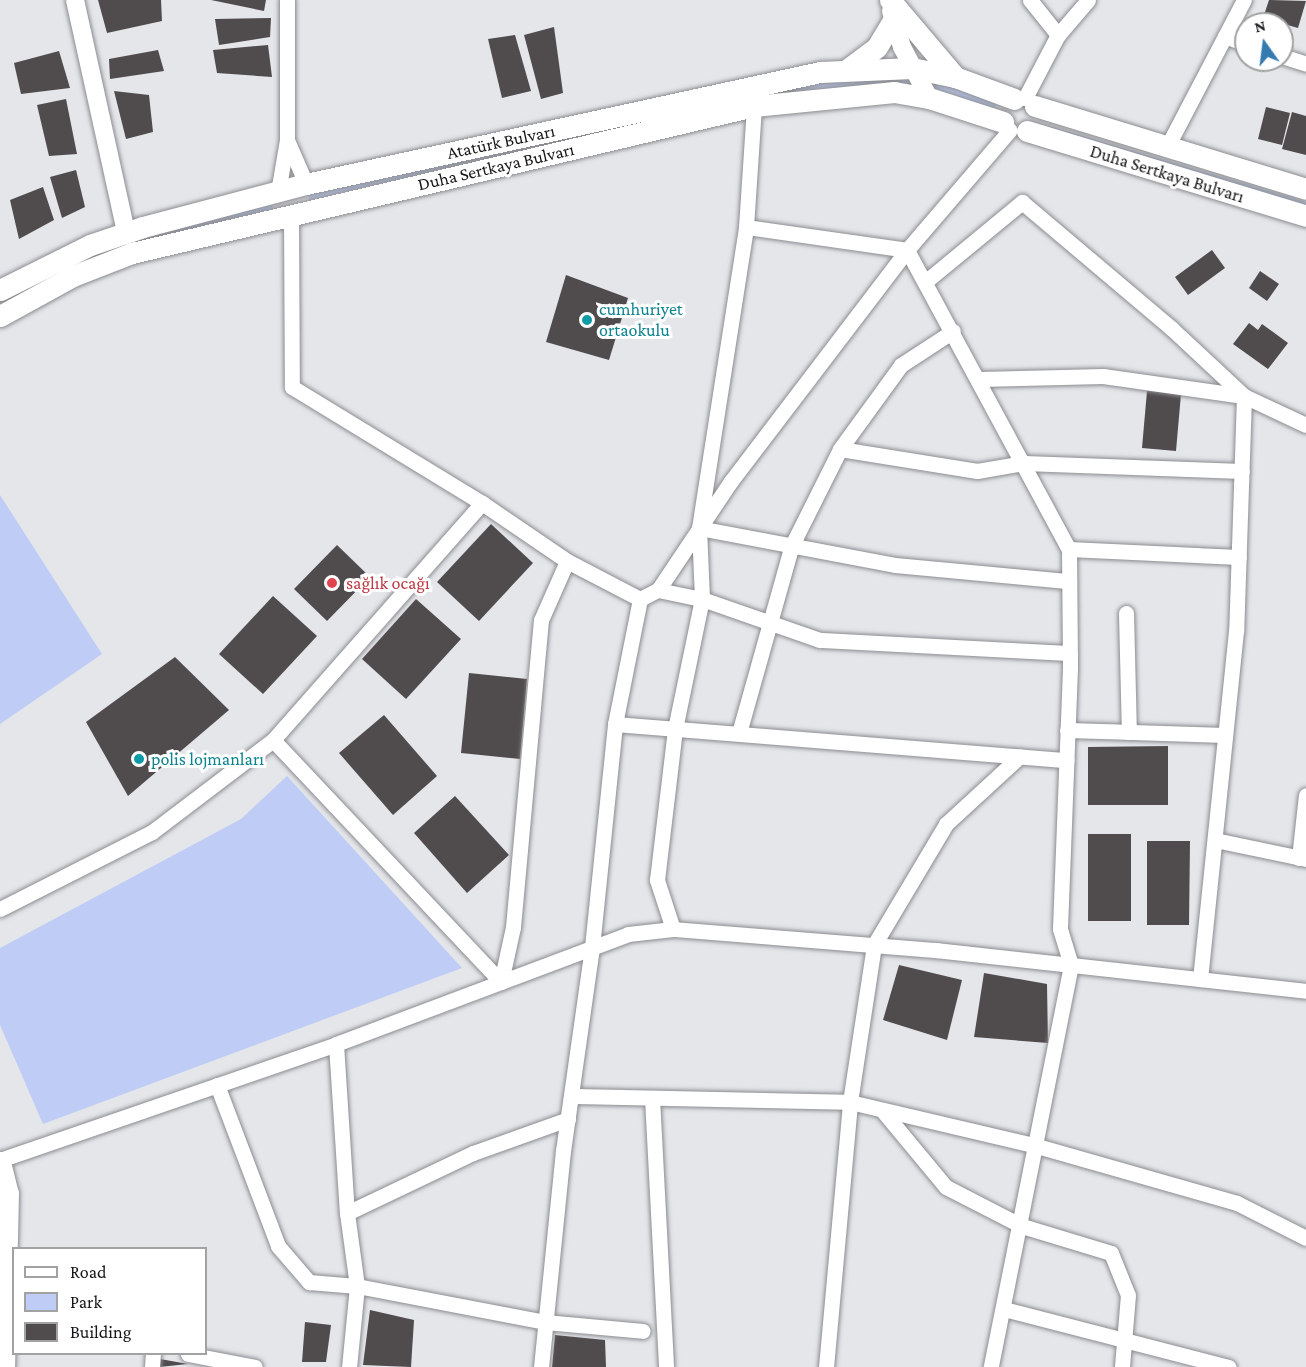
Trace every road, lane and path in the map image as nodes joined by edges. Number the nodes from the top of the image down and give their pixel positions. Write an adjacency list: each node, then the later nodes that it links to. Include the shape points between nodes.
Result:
1 (75, 0): 25 (street)
2 (287, 0): 17 (street)
3 (1029, 0): 7 (street)
4 (1088, 0): 7 (street)
5 (1244, 0): 8 (street)
6 (891, 7): 10 (street); 11 (main road, via 877,47); 12 (main road)
7 (1058, 35): 14 (street)
8 (1225, 36): 9 (street); 18 (street)
9 (1234, 39)
10 (912, 68): 11 (main road, Atatürk Bulvarı); 12 (main road, Atatürk Bulvarı); 13 (street)
11 (848, 69): 19 (main road, Atatürk Bulvarı)
12 (956, 77): 14 (main road, Atatürk Bulvarı)
13 (929, 98): 15 (main road, Duha Sertkaya Bulvarı, via 894,92 859,93); 16 (main road, Duha Sertkaya Bulvarı)
14 (1025, 101): 16 (main road, via 1005,105); 16 (main road, via 1037,118); 18 (main road, Duha Sertkaya Bulvarı)
15 (754, 106): 22 (main road, Duha Sertkaya Bulvarı); 24 (street)
16 (1014, 128): 23 (main road, Duha Sertkaya Bulvarı); 26 (street)
17 (287, 140): 19 (street); 21 (street)
18 (1167, 147): 20 (main road, Duha Sertkaya Bulvarı)
19 (306, 184): 21 (main road, Atatürk Bulvarı); 22 (main road)
20 (1306, 189)
21 (278, 192): 22 (main road); 25 (main road, Atatürk Bulvarı)
22 (291, 216): 27 (main road, Duha Sertkaya Bulvarı); 38 (street, via 292,387)
23 (1306, 216)
24 (746, 227): 26 (street); 39 (street)
25 (126, 232): 27 (main road); 29 (main road, Atatürk Bulvarı, via 64,257)
26 (907, 250): 28 (street); 39 (street)
27 (132, 253): 30 (main road, Duha Sertkaya Bulvarı, via 73,276)
28 (926, 282): 31 (street); 33 (street, via 1022,202 1171,328)
29 (0, 290)
30 (0, 316)
31 (953, 331): 32 (street); 35 (street, via 901,365)
32 (980, 379): 33 (street, via 1103,376); 36 (street)
33 (1244, 396): 34 (street); 37 (street)
34 (1304, 420)
35 (840, 449): 36 (street, via 967,470); 40 (street)
36 (1024, 463): 37 (street); 41 (street)
37 (1242, 471): 42 (street)
38 (482, 503): 43 (street); 57 (street)
39 (699, 528): 40 (street); 45 (street); 47 (street)
40 (792, 545): 44 (street, via 895,565); 49 (street)
41 (1069, 549): 42 (street); 44 (street)
42 (1239, 557): 56 (street)
43 (567, 561): 46 (street); 69 (street, via 541,620 513,927)
44 (1069, 581): 50 (street)
45 (658, 590): 46 (street); 47 (street)
46 (640, 599): 51 (street)
47 (702, 600): 49 (street); 52 (street)
48 (1126, 613): 54 (street)
49 (769, 623): 50 (street, via 820,640); 55 (street)
50 (1070, 654): 53 (street)
51 (615, 724): 52 (street); 66 (street)
52 (675, 729): 55 (street); 64 (street, via 657,880)
53 (1067, 730): 54 (street); 59 (street)
54 (1130, 732): 56 (street)
55 (739, 733): 58 (street)
56 (1225, 735): 61 (street)
57 (273, 740): 63 (street, via 152,832); 69 (street)
58 (1020, 756): 59 (street); 65 (street, via 946,824)
59 (1067, 760): 67 (street, via 1060,929)
60 (1306, 795): 62 (street)
61 (1215, 840): 62 (street); 68 (street)
62 (1302, 858)
63 (0, 909)
64 (673, 929): 65 (street); 66 (street, via 628,934)
65 (874, 945): 67 (street); 75 (street)
66 (592, 947): 69 (street); 73 (street)
67 (1071, 965): 68 (street); 78 (street)
68 (1200, 979): 70 (street)
69 (501, 982): 71 (street)
70 (1306, 991)
71 (336, 1044): 72 (street); 80 (street)
72 (217, 1085): 79 (street); 83 (street, via 278,1246 309,1282)
73 (571, 1096): 74 (street); 77 (street)
74 (652, 1098): 75 (street); 94 (street)
75 (850, 1102): 76 (street); 95 (street)
76 (882, 1110): 78 (street); 81 (street, via 946,1187)
77 (568, 1119): 80 (street, via 473,1153); 86 (street)
78 (1037, 1146): 81 (street); 82 (street, via 1237,1203)
79 (0, 1161): 85 (main road, via 8,1193)
80 (347, 1212): 83 (street)
81 (1022, 1226): 84 (street); 88 (street, via 1111,1253 1128,1295)
82 (1306, 1238)
83 (357, 1286): 86 (street); 92 (street)
84 (1004, 1309): 88 (street); 96 (street)
85 (7, 1317): 91 (main road)
86 (545, 1322): 87 (street); 93 (street)
87 (643, 1331)
88 (1124, 1342): 97 (street); 98 (street)
89 (198, 1355): 90 (street)
90 (250, 1366)
91 (4, 1367)
92 (349, 1367)
93 (541, 1367)
94 (666, 1367)
95 (826, 1367)
96 (991, 1367)
97 (1122, 1367)
98 (1229, 1367)

